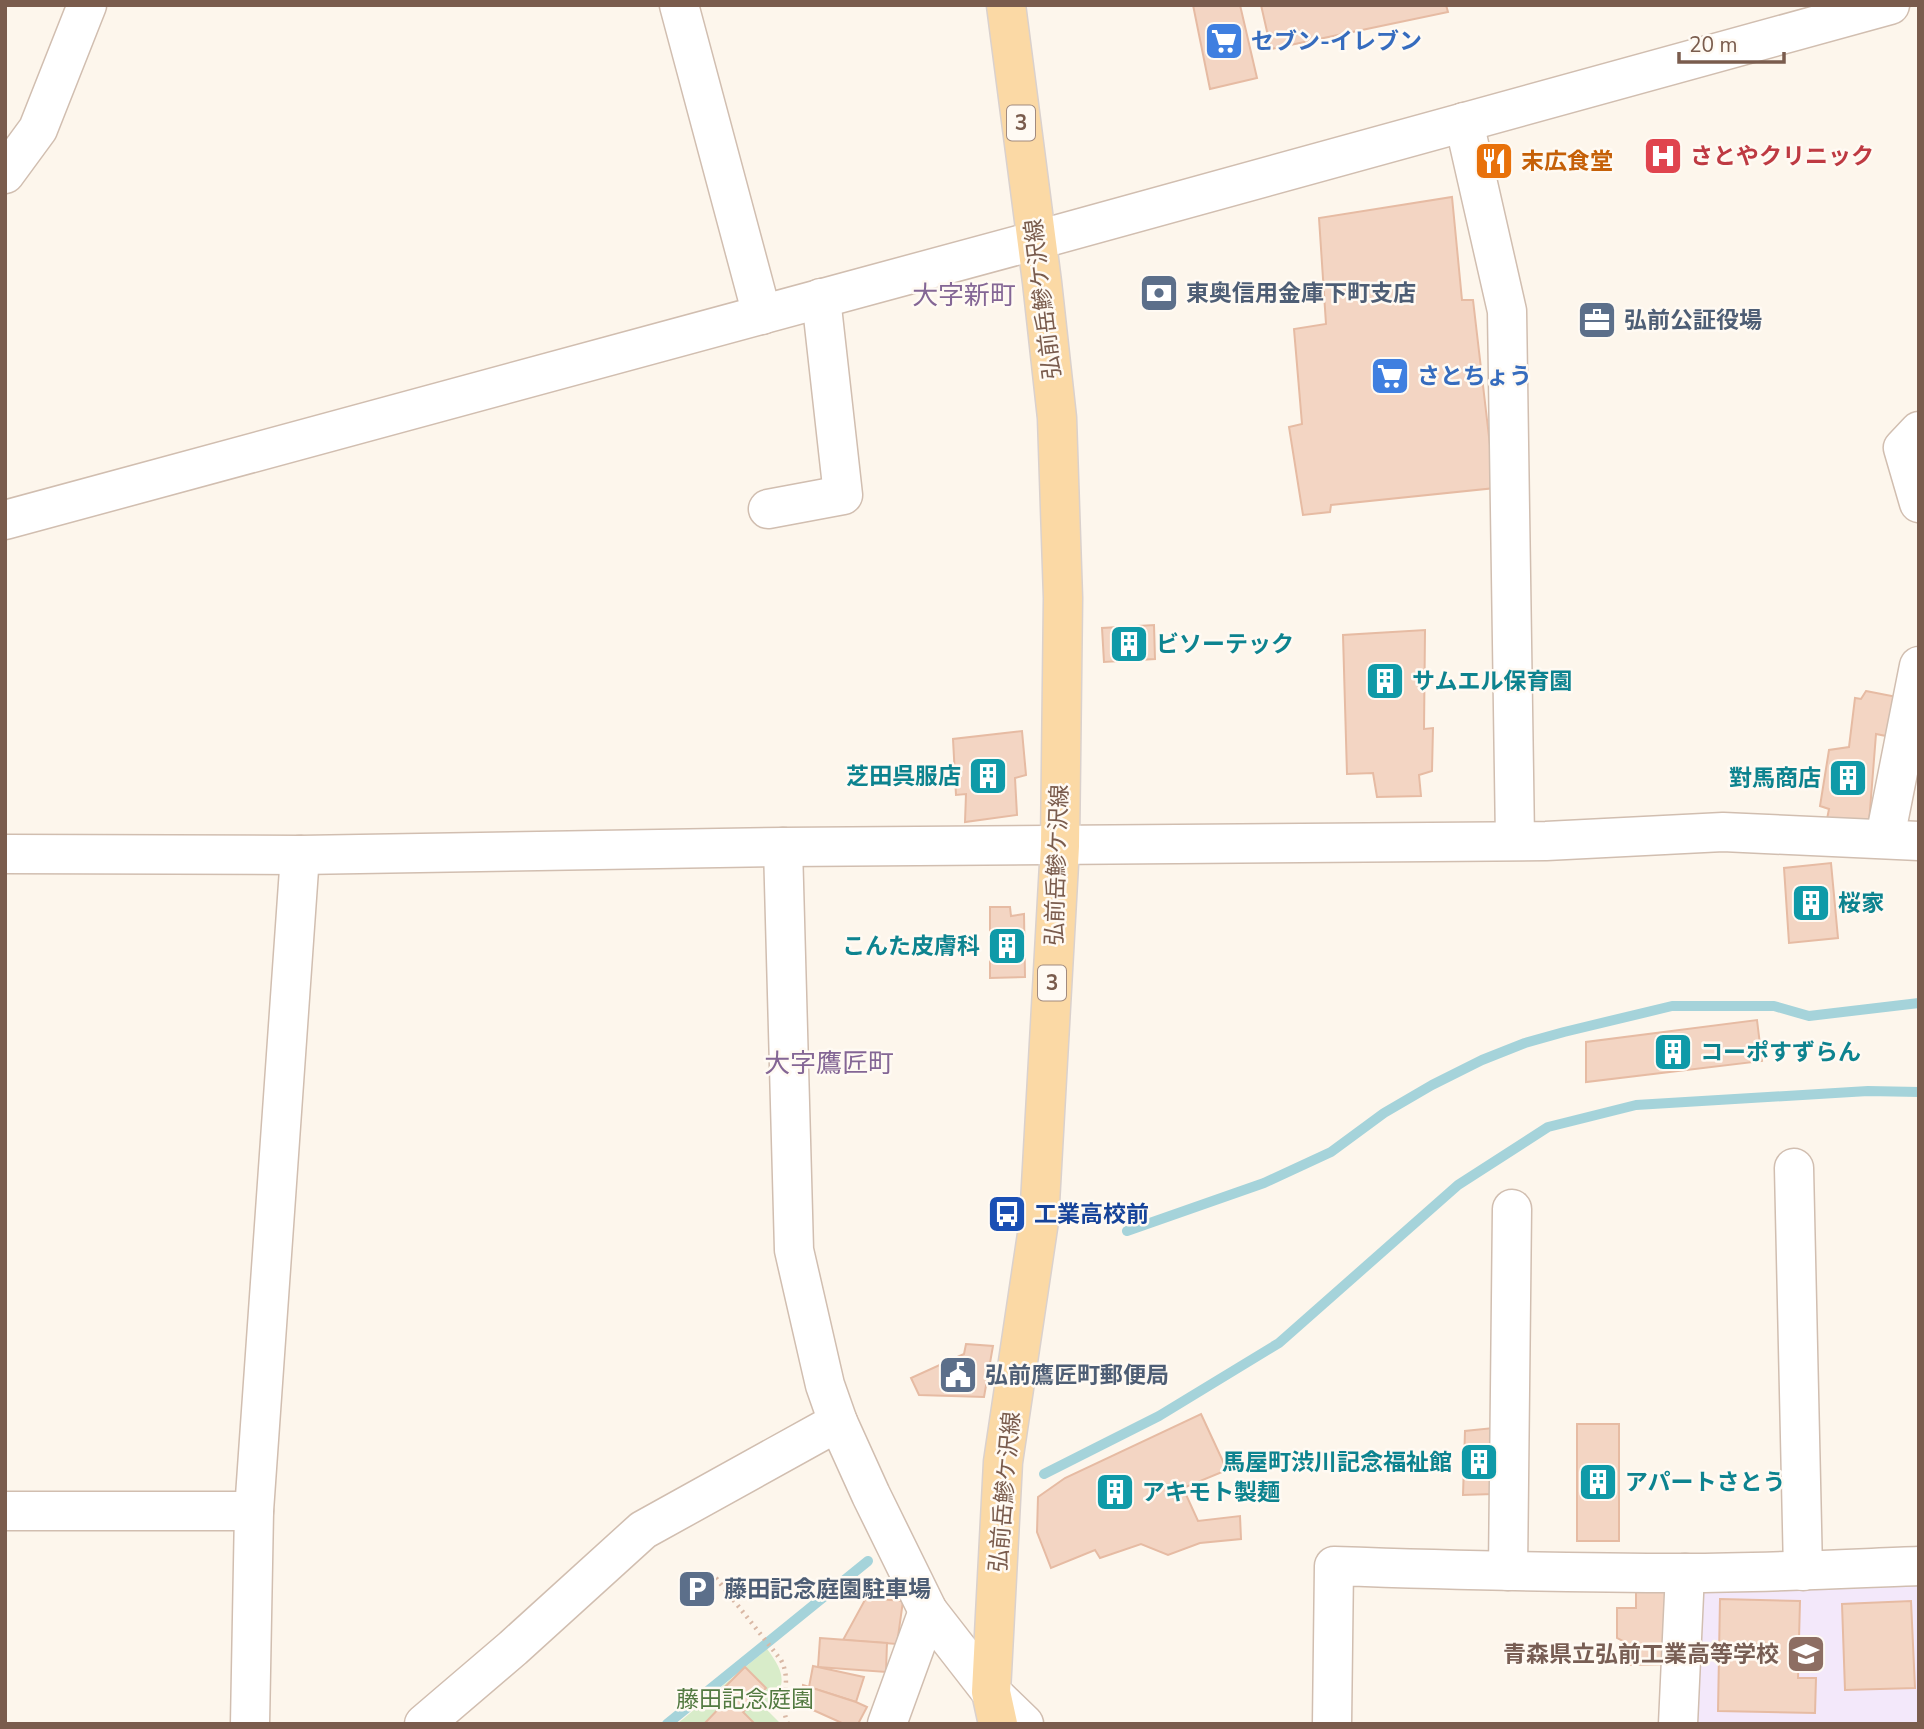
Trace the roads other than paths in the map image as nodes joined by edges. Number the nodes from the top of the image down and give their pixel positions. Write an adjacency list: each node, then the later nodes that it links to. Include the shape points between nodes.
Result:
1 (87, 5): 6 (street, via 38,129)
2 (680, 5): 9 (street)
3 (1006, 5): 7 (main road, 弘前岳鰺ケ沢線 / 3)
4 (1890, 5): 5 (street)
5 (1464, 122): 7 (street); 16 (street, via 1507,311)
6 (5, 174)
7 (1037, 240): 8 (street); 17 (main road, 弘前岳鰺ケ沢線 / 3, via 1058,459 1063,598)
8 (821, 298): 9 (street); 12 (street, via 843,495)
9 (762, 315): 13 (street)
10 (1919, 431): 11 (street, via 1903,448)
11 (1919, 503)
12 (768, 509)
13 (5, 520)
14 (1919, 666): 15 (street)
15 (1902, 839): 16 (street, via 1723,832)
16 (1515, 840): 17 (street)
17 (1060, 846): 18 (street); 31 (main road, 弘前岳鰺ケ沢線 / 3, via 1039,1221 1003,1462)
18 (783, 847): 20 (street); 23 (street, via 794,1250)
19 (5, 854): 20 (street)
20 (300, 855): 25 (street)
21 (1794, 1168): 28 (street)
22 (1512, 1209): 27 (street)
23 (838, 1422): 30 (street); 33 (street, via 643,1530)
24 (5, 1511): 25 (street)
25 (254, 1511): 32 (street)
26 (1919, 1566): 28 (street)
27 (1508, 1571): 29 (street); 36 (street, via 1334,1566)
28 (1803, 1571): 29 (street)
29 (1685, 1573): 37 (street)
30 (928, 1611): 31 (street); 34 (street)
31 (995, 1708): 35 (street)
32 (250, 1724)
33 (424, 1724)
34 (887, 1724)
35 (1024, 1724)
36 (1332, 1724)
37 (1678, 1724)

